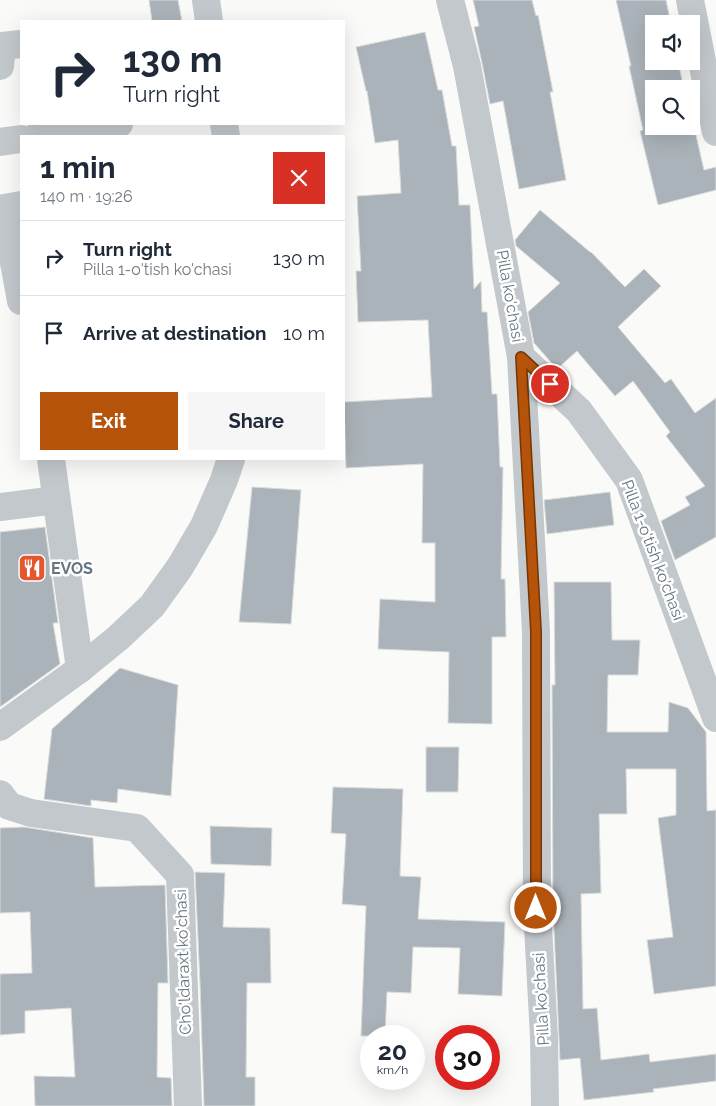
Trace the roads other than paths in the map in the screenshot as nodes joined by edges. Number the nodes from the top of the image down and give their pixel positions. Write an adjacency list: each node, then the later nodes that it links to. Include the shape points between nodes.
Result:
1 (206, 0): 4 (street)
2 (450, 0): 13 (street, Pilla ko‘chasi, via 467,66)
3 (690, 0): 7 (street)
4 (209, 20)
5 (104, 125): 6 (street)
6 (74, 127): 8 (street)
7 (716, 132)
8 (37, 134)
9 (20, 138): 10 (street)
10 (0, 142)
11 (6, 204): 12 (street)
12 (20, 295)
13 (521, 357): 19 (street, Pilla 1-o'tish ko'chasi, via 579,410 629,480); 23 (street, Pilla ko‘chasi, via 536,632 536,908)
14 (51, 460): 16 (street)
15 (231, 460): 18 (street, via 204,526 152,606)
16 (56, 500): 17 (street); 18 (street)
17 (0, 507)
18 (80, 669): 20 (street)
19 (716, 718)
20 (0, 727)
21 (0, 794): 22 (street, Cho'ldaraxt ko'chasi, via 10,806 30,813 137,828 180,875)
22 (188, 1106)
23 (545, 1106)

